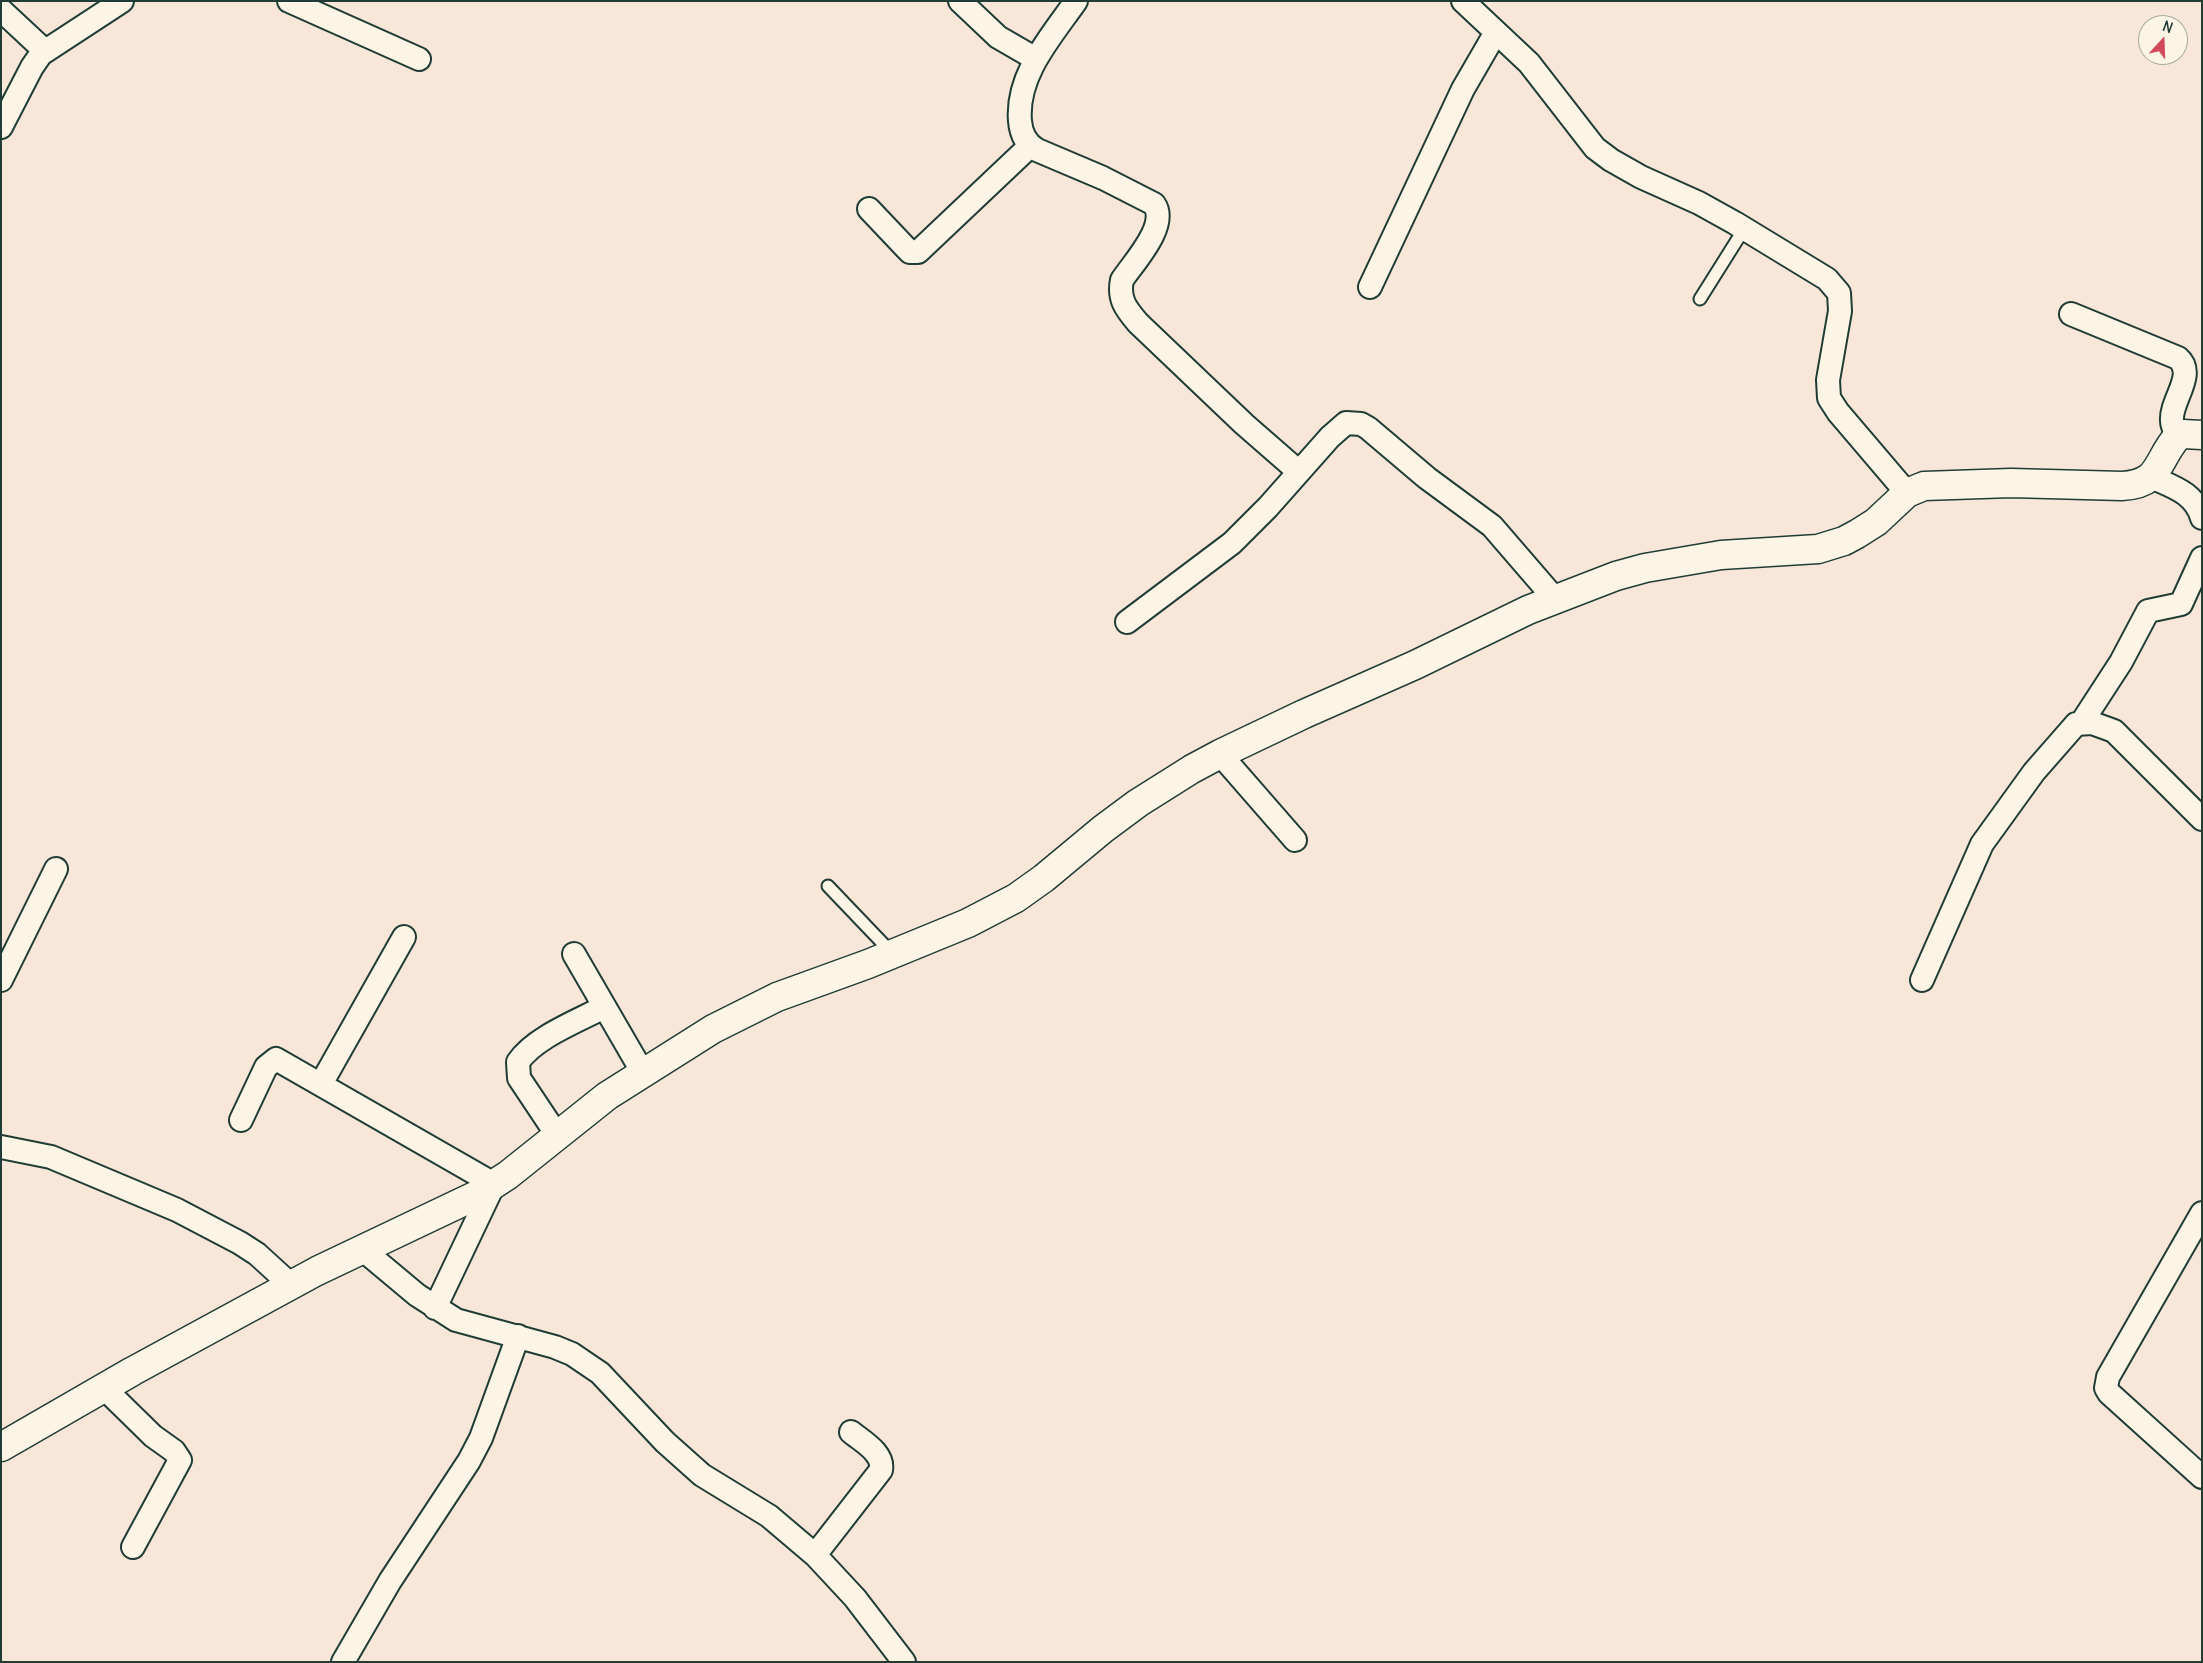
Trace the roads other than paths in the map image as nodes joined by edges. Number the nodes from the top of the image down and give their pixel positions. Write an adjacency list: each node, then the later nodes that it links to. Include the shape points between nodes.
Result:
1 (122, 1): 8 (street)
2 (290, 1): 9 (street)
3 (960, 1): 10 (street, via 998,37)
4 (1076, 1): 10 (street)
5 (1463, 1): 7 (street)
6 (1, 10): 8 (street)
7 (1496, 32): 14 (street, via 1529,63 1595,148 1641,177 1699,203); 15 (street, via 1463,89)
8 (45, 51): 11 (street, via 32,67)
9 (419, 59)
10 (1036, 59): 12 (street, via 1019,106 1020,128)
11 (1, 127)
12 (1030, 146): 13 (street, via 918,252 910,252); 19 (street, via 1154,204 1158,209 1158,225 1122,280 1120,289 1125,309 1244,424)
13 (869, 209)
14 (1744, 229): 16 (lane); 21 (street, via 1827,279 1839,293 1840,311 1828,380 1829,398)
15 (1370, 287)
16 (1700, 298)
17 (2071, 314): 18 (street, via 2183,362 2185,372 2172,416 2173,428)
18 (2190, 436): 20 (street, via 2172,442)
19 (1299, 472): 24 (street, via 1338,429 1346,424 1361,424 1492,526); 25 (street, via 1232,542)
20 (2151, 477): 21 (street, via 2132,486 1949,485 1924,486); 22 (street, via 2186,493 2195,502)
21 (1907, 494): 24 (street, via 1876,522 1830,546 1721,555 1646,568)
22 (2202, 518)
23 (2202, 558): 26 (street, via 2181,604 2152,609 2145,615 2121,662)
24 (1555, 599): 27 (street)
25 (1127, 622)
26 (2082, 722): 28 (street, via 2103,725 2114,731); 36 (street, via 2064,736 1982,844)
27 (1220, 754): 29 (street); 34 (street, via 1138,803 1016,898 968,924)
28 (2202, 819)
29 (1294, 840)
30 (56, 869): 35 (street)
31 (828, 886): 34 (lane)
32 (404, 938): 39 (street)
33 (574, 954): 37 (street)
34 (892, 954): 38 (street, via 777,997 713,1030)
35 (1, 980)
36 (1922, 980)
37 (604, 1007): 38 (street); 41 (street, via 541,1041 518,1062 519,1078)
38 (642, 1073): 41 (street, via 606,1096)
39 (321, 1084): 40 (street, via 279,1060 272,1061 266,1067); 43 (street)
40 (241, 1120)
41 (557, 1135): 43 (street)
42 (1, 1147): 46 (street, via 51,1157 177,1210 257,1254)
43 (494, 1184): 45 (street, via 455,1207); 47 (street)
44 (2202, 1213): 52 (street, via 2108,1377 2106,1388)
45 (362, 1249): 46 (street); 47 (street)
46 (291, 1285): 49 (street)
47 (435, 1308): 48 (street, via 456,1320)
48 (518, 1336): 54 (street, via 555,1347 600,1373 665,1442 702,1475 769,1516); 55 (street, via 469,1462 390,1581)
49 (104, 1388): 51 (street); 53 (street, via 180,1460)
50 (851, 1432): 54 (street, via 882,1460 881,1470)
51 (1, 1447)
52 (2202, 1477)
53 (134, 1547)
54 (815, 1555): 56 (street, via 855,1598)
55 (343, 1662)
56 (904, 1662)

